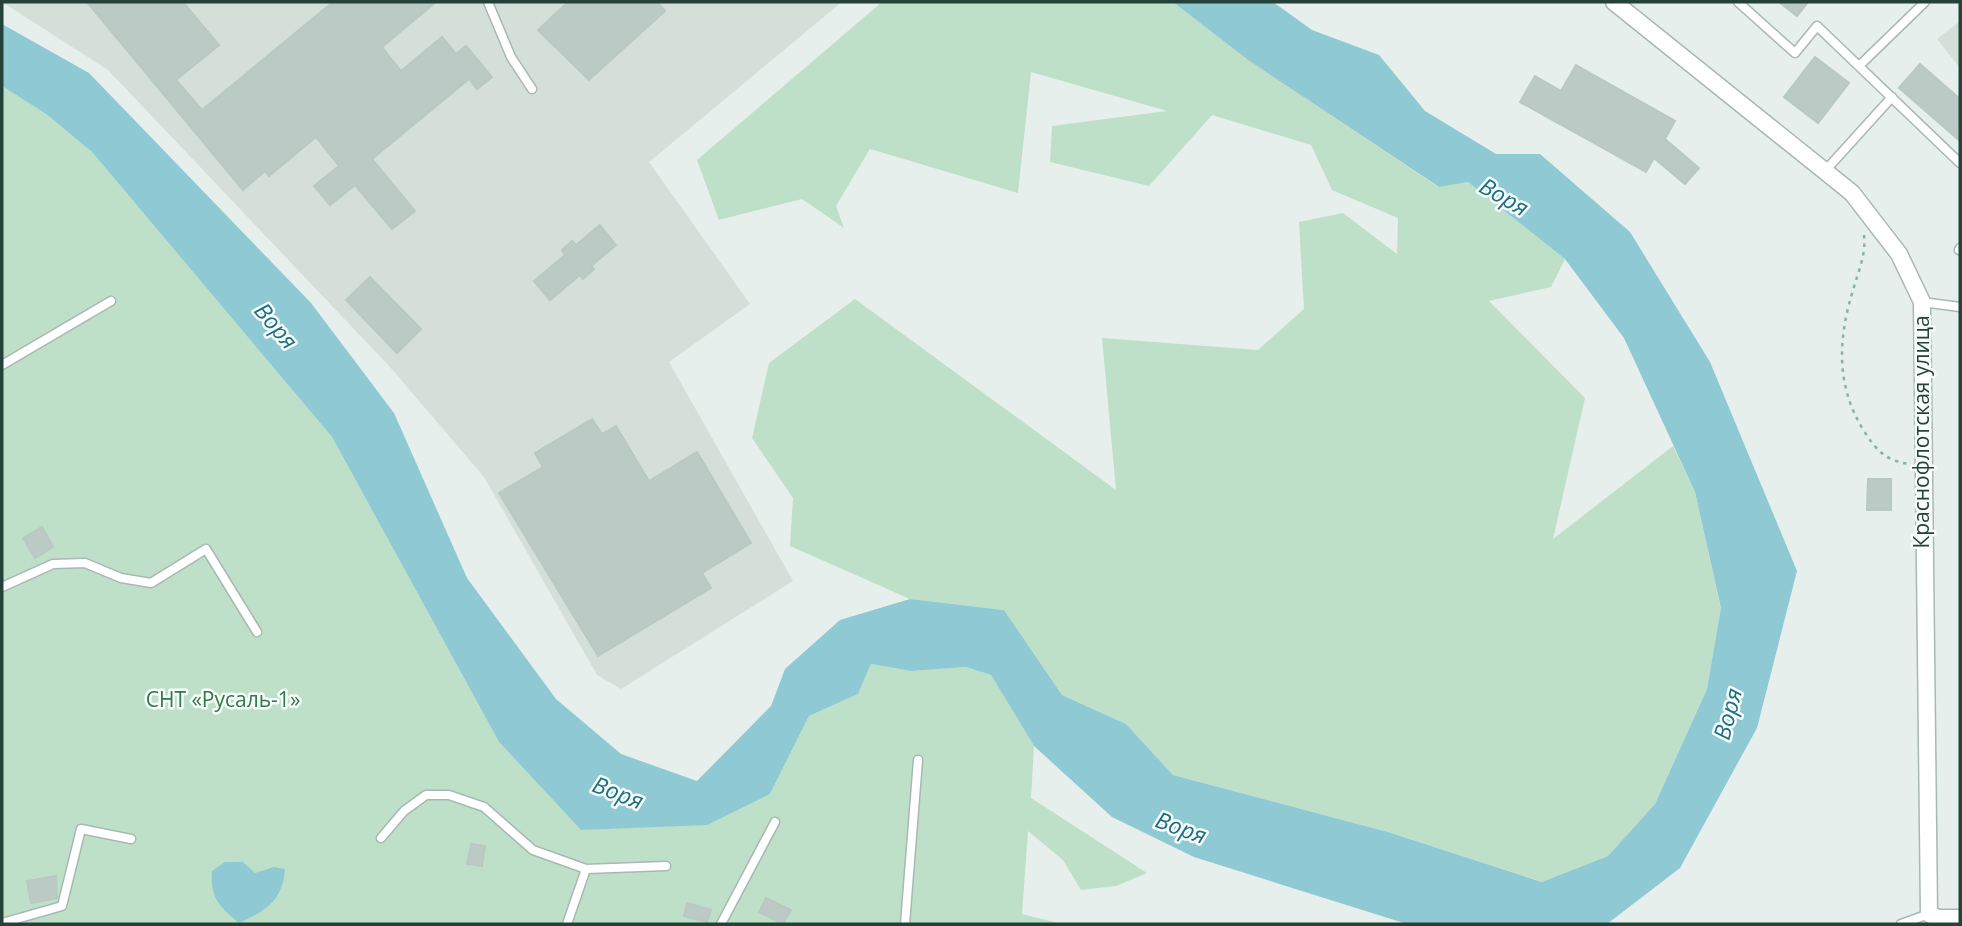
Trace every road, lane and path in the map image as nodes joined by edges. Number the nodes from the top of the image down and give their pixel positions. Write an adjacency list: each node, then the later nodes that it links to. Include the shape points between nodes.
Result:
1 (488, 2): 6 (lane, via 510,57)
2 (1614, 2): 9 (street, Краснофлотская улица)
3 (1738, 2): 5 (lane, via 1795,52 1817,26)
4 (1925, 2): 5 (lane)
5 (1860, 66): 7 (lane)
6 (532, 89)
7 (1892, 97): 8 (lane); 9 (lane)
8 (1960, 163)
9 (1825, 172): 12 (street, Краснофлотская улица, via 1852,193 1880,226)
10 (1864, 230): 15 (path, via 1866,251 1841,338 1842,375 1851,407 1874,447 1892,462)
11 (111, 301): 14 (lane)
12 (1922, 302): 13 (lane); 15 (street, Краснофлотская улица)
13 (1960, 307)
14 (2, 365)
15 (1922, 467): 24 (street, Краснофлотская улица)
16 (2, 587): 17 (lane, via 53,564 85,563 121,578 151,583 206,550)
17 (257, 632)
18 (918, 760): 29 (lane)
19 (775, 822): 28 (lane)
20 (381, 838): 23 (lane, via 404,811 426,795 449,795 484,807 533,850)
21 (131, 839): 26 (lane, via 81,829 62,906)
22 (666, 866): 23 (lane)
23 (586, 869): 27 (lane)
24 (1929, 914): 25 (street); 30 (lane)
25 (1960, 918)
26 (2, 923)
27 (566, 924)
28 (721, 924)
29 (905, 924)
30 (1901, 924)

